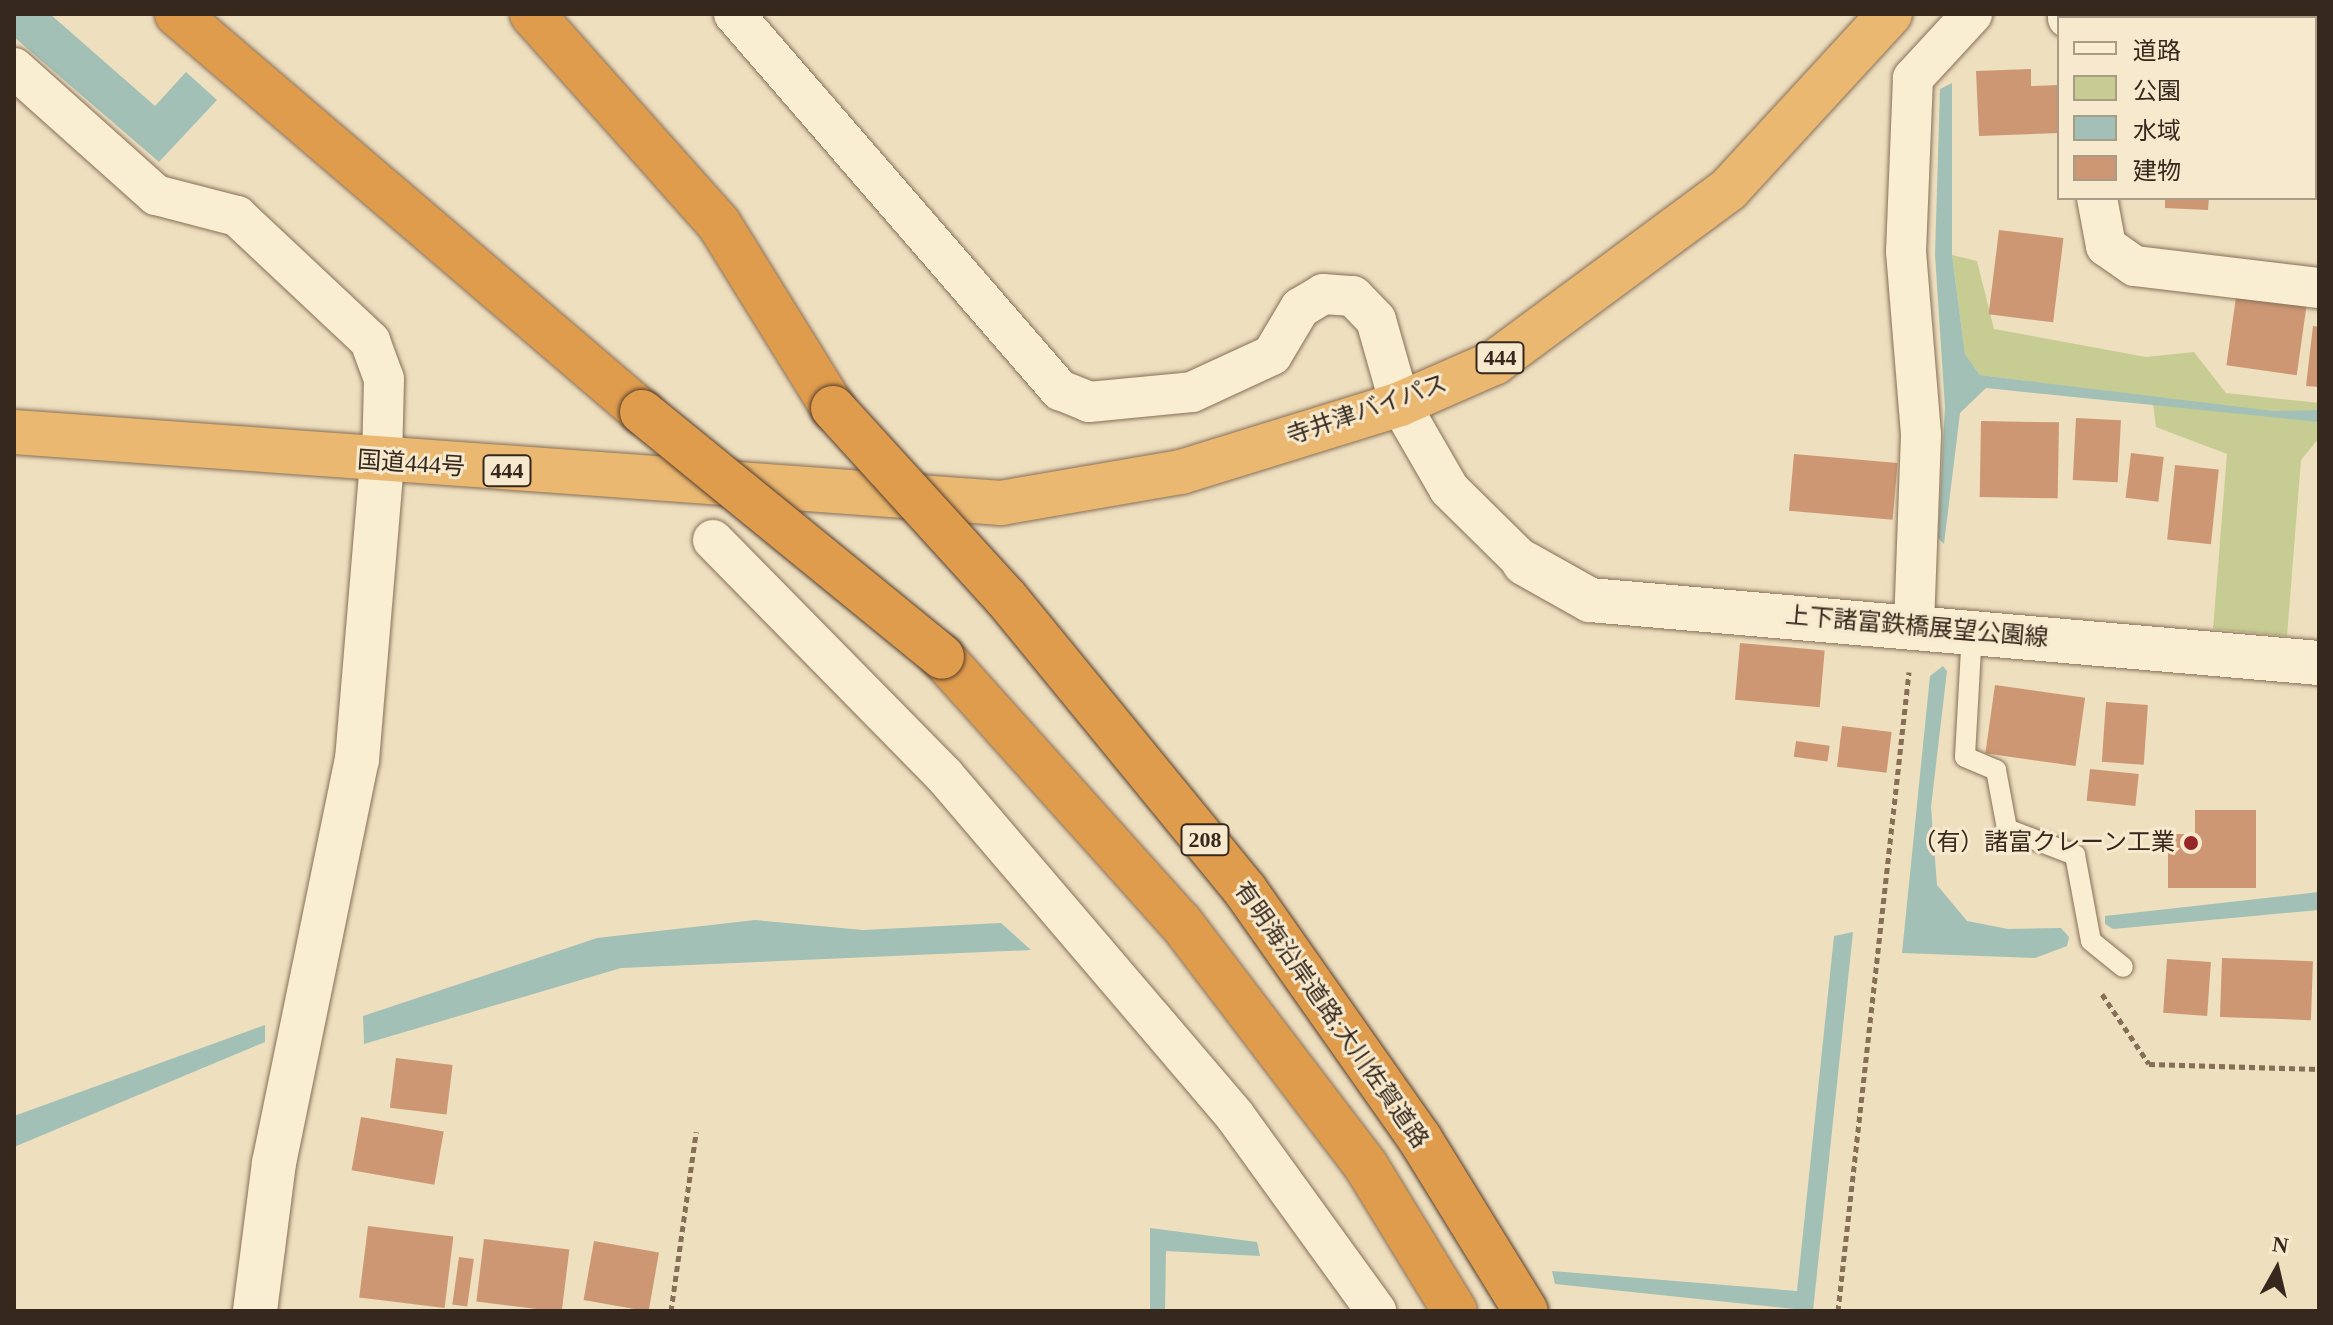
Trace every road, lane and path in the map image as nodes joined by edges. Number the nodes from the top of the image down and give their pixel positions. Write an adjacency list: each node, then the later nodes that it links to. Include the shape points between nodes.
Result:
1 (177, 14): 25 (highway, bridge, via 642,412 942,657 1181,923 1366,1166)
2 (532, 14): 26 (highway, 有明海沿岸道路;大川佐賀道路 / 208, bridge, via 719,224 833,408 1006,598 1245,890 1420,1139)
3 (734, 14): 9 (street, via 1060,390 1089,402 1192,392 1272,355 1300,308 1323,294 1353,296 1376,320)
4 (1890, 14): 9 (highway, 寺井津バイパス / 444, via 1729,189 1494,363)
5 (1972, 14): 15 (street, via 1913,78 1906,252 1921,434)
6 (14, 68): 11 (street, via 156,195 237,216 370,341 384,379)
7 (2097, 200): 8 (street, via 2106,246 2135,266)
8 (2319, 288)
9 (1400, 404): 12 (highway, 寺井津バイパス / 444, via 1181,472); 14 (street, via 1449,489)
10 (14, 432): 11 (highway, 国道444号 / 444)
11 (382, 462): 12 (highway, 国道444号 / 444); 22 (street, via 357,760 274,1163)
12 (1001, 503)
13 (713, 540): 24 (street, via 944,775 1235,1116)
14 (1524, 563): 15 (street, 上下諸富鉄橋展望公園線, via 1590,600)
15 (1914, 626): 16 (street, 上下諸富鉄橋展望公園線); 27 (path)
16 (1972, 631): 17 (street, 上下諸富鉄橋展望公園線); 18 (lane, via 1965,757 1996,770 2007,829 2075,855)
17 (2319, 663)
18 (2091, 941): 19 (lane); 20 (path, via 2089,975 2149,1064)
19 (2123, 967)
20 (2319, 1069)
21 (696, 1132): 23 (path)
22 (255, 1311)
23 (671, 1311)
24 (1376, 1311)
25 (1455, 1311)
26 (1526, 1311)
27 (1838, 1311)

